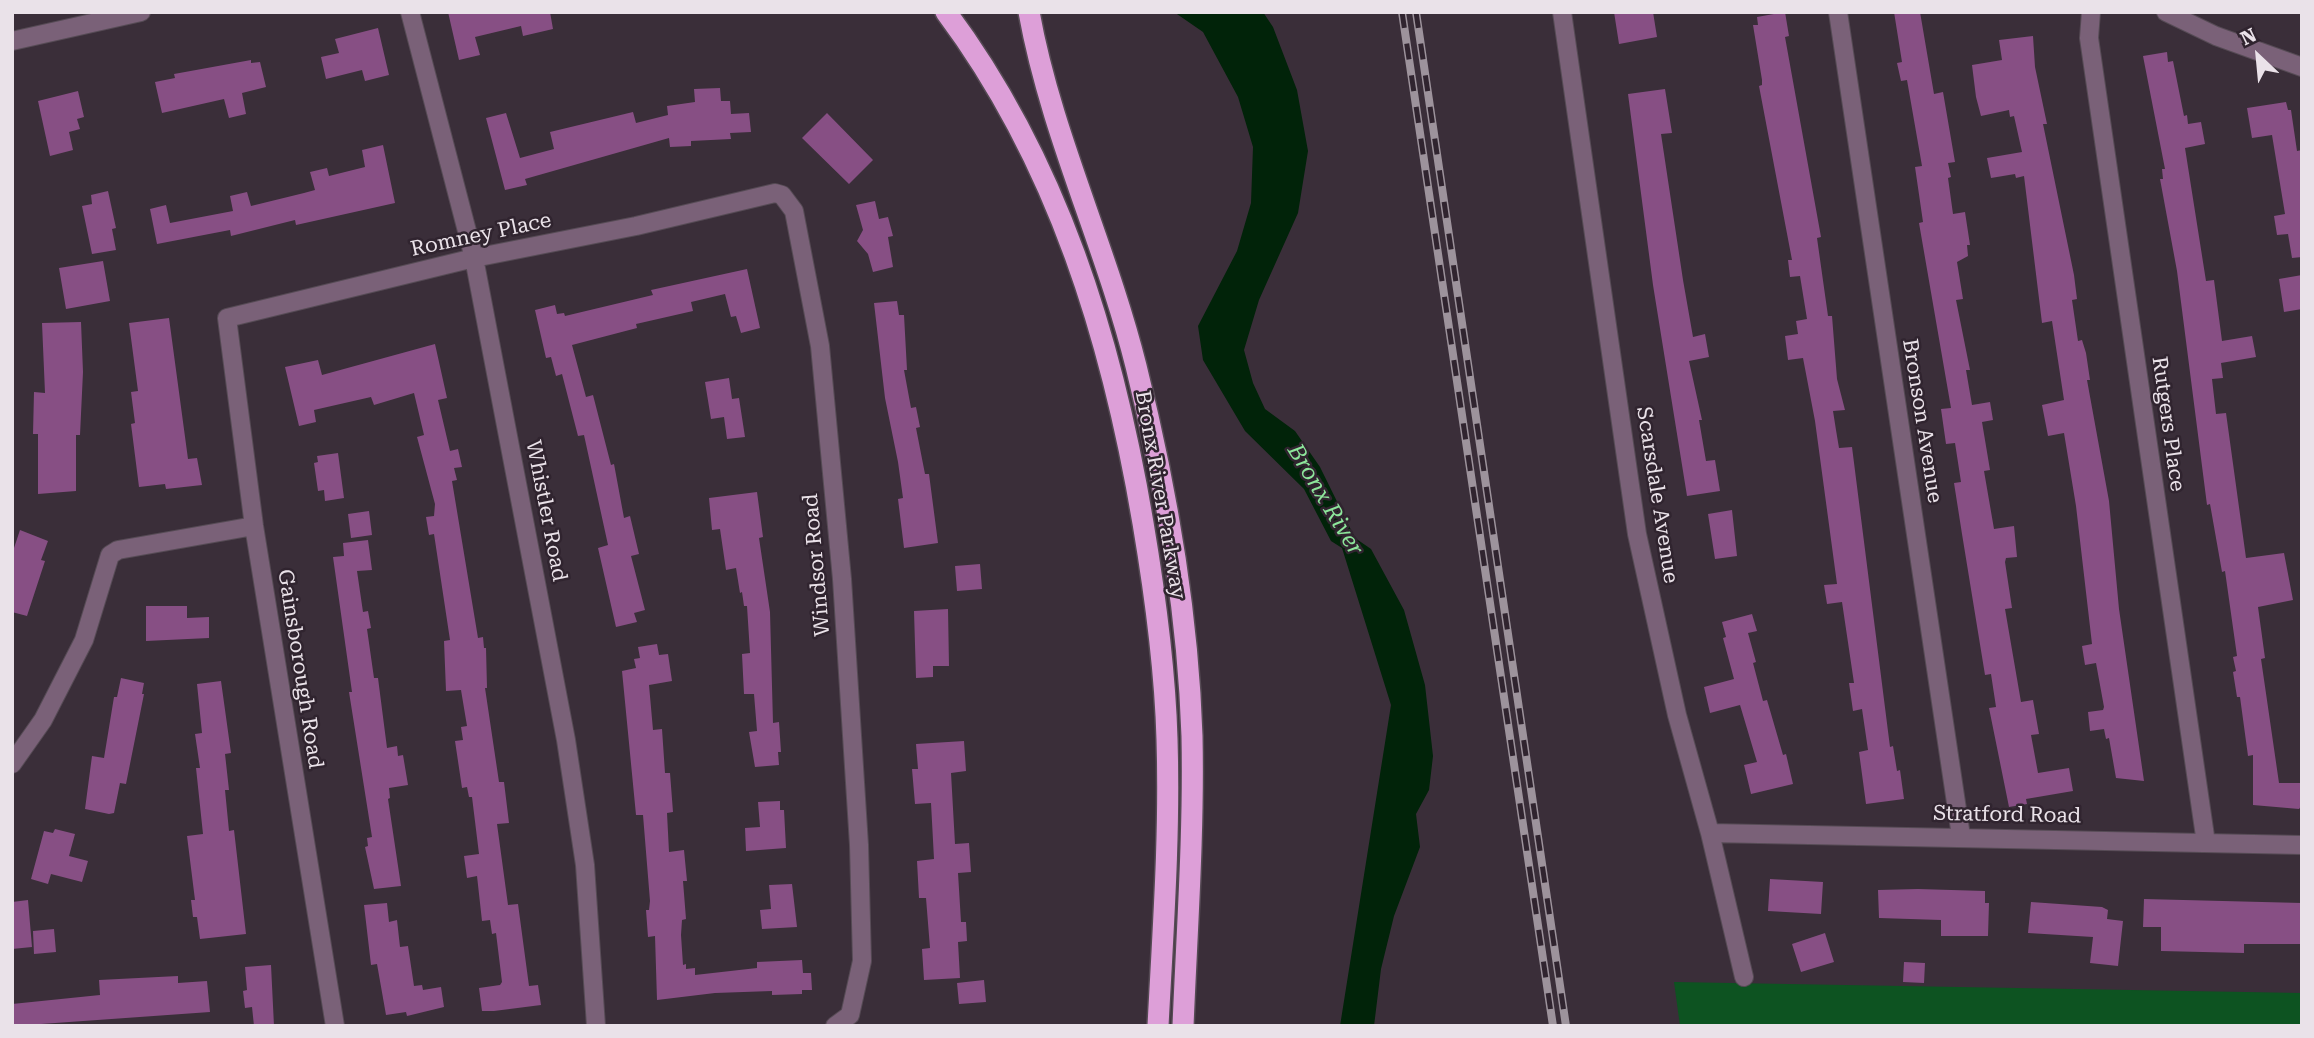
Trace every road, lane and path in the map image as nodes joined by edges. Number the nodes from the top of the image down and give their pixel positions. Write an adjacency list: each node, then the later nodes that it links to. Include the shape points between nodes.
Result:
1 (141, 12): 9 (street)
2 (410, 12): 12 (street, Whistler Road)
3 (946, 12): 24 (highway, Bronx River Parkway, via 1009,107 1051,191 1090,297 1130,456 1151,576 1165,698 1167,819)
4 (1030, 12): 25 (highway, Bronx River Parkway, via 1058,128 1136,364 1175,568 1186,650 1192,760)
5 (1563, 12): 16 (street, Scarsdale Avenue, via 1637,534 1677,715)
6 (1838, 12): 17 (street, Bronson Avenue)
7 (2091, 12): 18 (street, Rutgers Place, via 2089,38)
8 (2166, 12): 10 (street, via 2216,36)
9 (12, 41)
10 (2302, 67)
11 (746, 200): 12 (street, Romney Place); 23 (street, Windsor Road, via 775,193 794,211 820,346 842,579 862,961 850,1015)
12 (474, 258): 13 (street, Romney Place); 22 (street, Whistler Road, via 566,740 585,865)
13 (227, 318): 14 (street, Gainsborough Road)
14 (254, 526): 15 (street, via 110,555 83,640 43,720); 21 (street, Gainsborough Road)
15 (12, 764)
16 (1710, 833): 17 (street, Stratford Road); 20 (street, Scarsdale Avenue)
17 (1961, 836): 18 (street, Stratford Road)
18 (2206, 843): 19 (street, Stratford Road)
19 (2302, 845)
20 (1744, 977)
21 (335, 1026)
22 (596, 1026)
23 (835, 1026)
24 (1158, 1026)
25 (1183, 1026)

